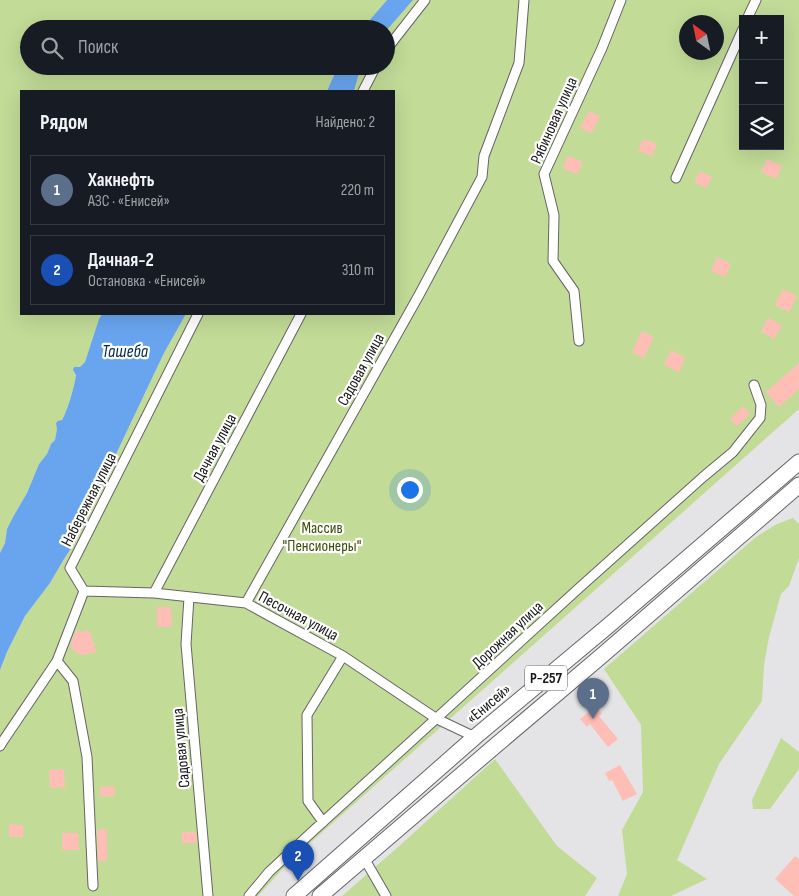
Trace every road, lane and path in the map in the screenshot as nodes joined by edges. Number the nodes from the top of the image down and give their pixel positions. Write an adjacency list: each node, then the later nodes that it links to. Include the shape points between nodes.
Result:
1 (425, 0): 6 (street)
2 (524, 0): 20 (street, Садовая улица, via 519,63 484,156 482,177)
3 (621, 0): 13 (street, Рябиновая улица, via 544,174 554,215 553,260 574,292)
4 (756, 0): 5 (street)
5 (749, 15)
6 (395, 38)
7 (739, 38): 10 (street)
8 (371, 75): 9 (street)
9 (364, 90)
10 (676, 178)
11 (197, 315): 17 (street, Набережная улица, via 70,568)
12 (300, 315): 18 (street, Дачная улица)
13 (579, 341)
14 (754, 385): 23 (street, Дорожная улица, via 761,405 760,418 733,452)
15 (799, 462): 24 (highway, «Енисей» / Р-257)
16 (799, 485): 27 (highway, Р-257)
17 (84, 591): 18 (street, Песочная улица); 22 (street)
18 (154, 593): 19 (street, Песочная улица)
19 (189, 597): 20 (street, Песочная улица); 29 (street, Садовая улица, via 186,644)
20 (246, 603): 21 (street, Песочная улица)
21 (343, 656): 23 (street, Песочная улица); 26 (street, via 307,714 308,801)
22 (57, 662): 25 (street); 28 (street, via 73,681 86,757)
23 (436, 719): 24 (street, Песочная улица); 26 (street, Дорожная улица)
24 (475, 737): 31 (highway, «Енисей» / Р-257)
25 (0, 746)
26 (323, 822): 30 (street, Дорожная улица)
27 (364, 858): 32 (highway, Р-257); 33 (street)
28 (93, 886)
29 (208, 896)
30 (249, 896)
31 (294, 896)
32 (320, 896)
33 (388, 896)

